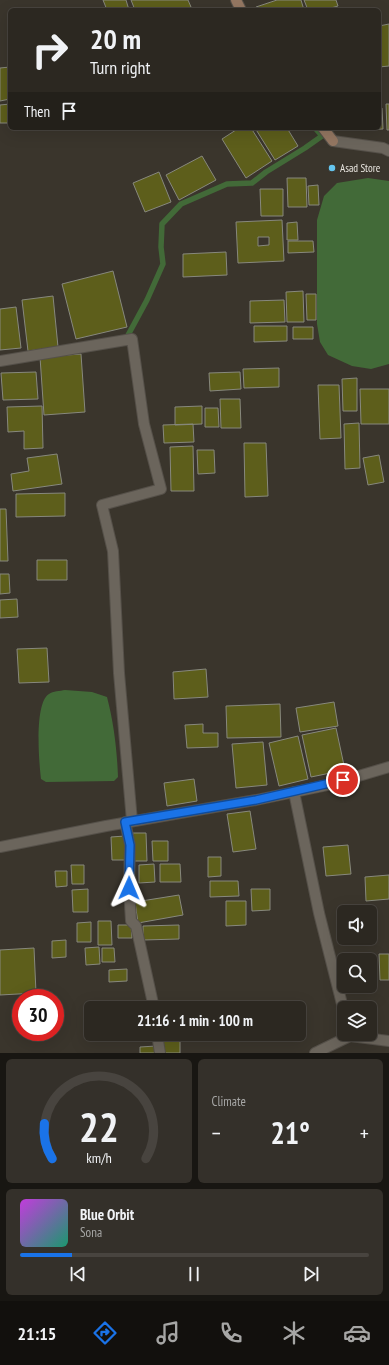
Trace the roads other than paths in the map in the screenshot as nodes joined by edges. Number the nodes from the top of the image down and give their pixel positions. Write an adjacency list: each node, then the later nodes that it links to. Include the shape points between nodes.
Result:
1 (325, 130): 2 (main road)
2 (333, 141): 3 (street)
3 (389, 151)
4 (0, 360): 7 (street, via 132,339 144,424 161,489 102,505 114,551)
5 (389, 767): 6 (street)
6 (294, 792): 7 (street); 10 (street, via 319,913)
7 (128, 822): 8 (street); 9 (street, via 131,921 136,926)
8 (0, 847)
9 (152, 1001)
10 (341, 1001)
11 (377, 1039): 14 (street)
12 (158, 1041): 15 (street)
13 (338, 1041): 16 (street)
14 (389, 1041)
15 (160, 1053)
16 (315, 1053)

